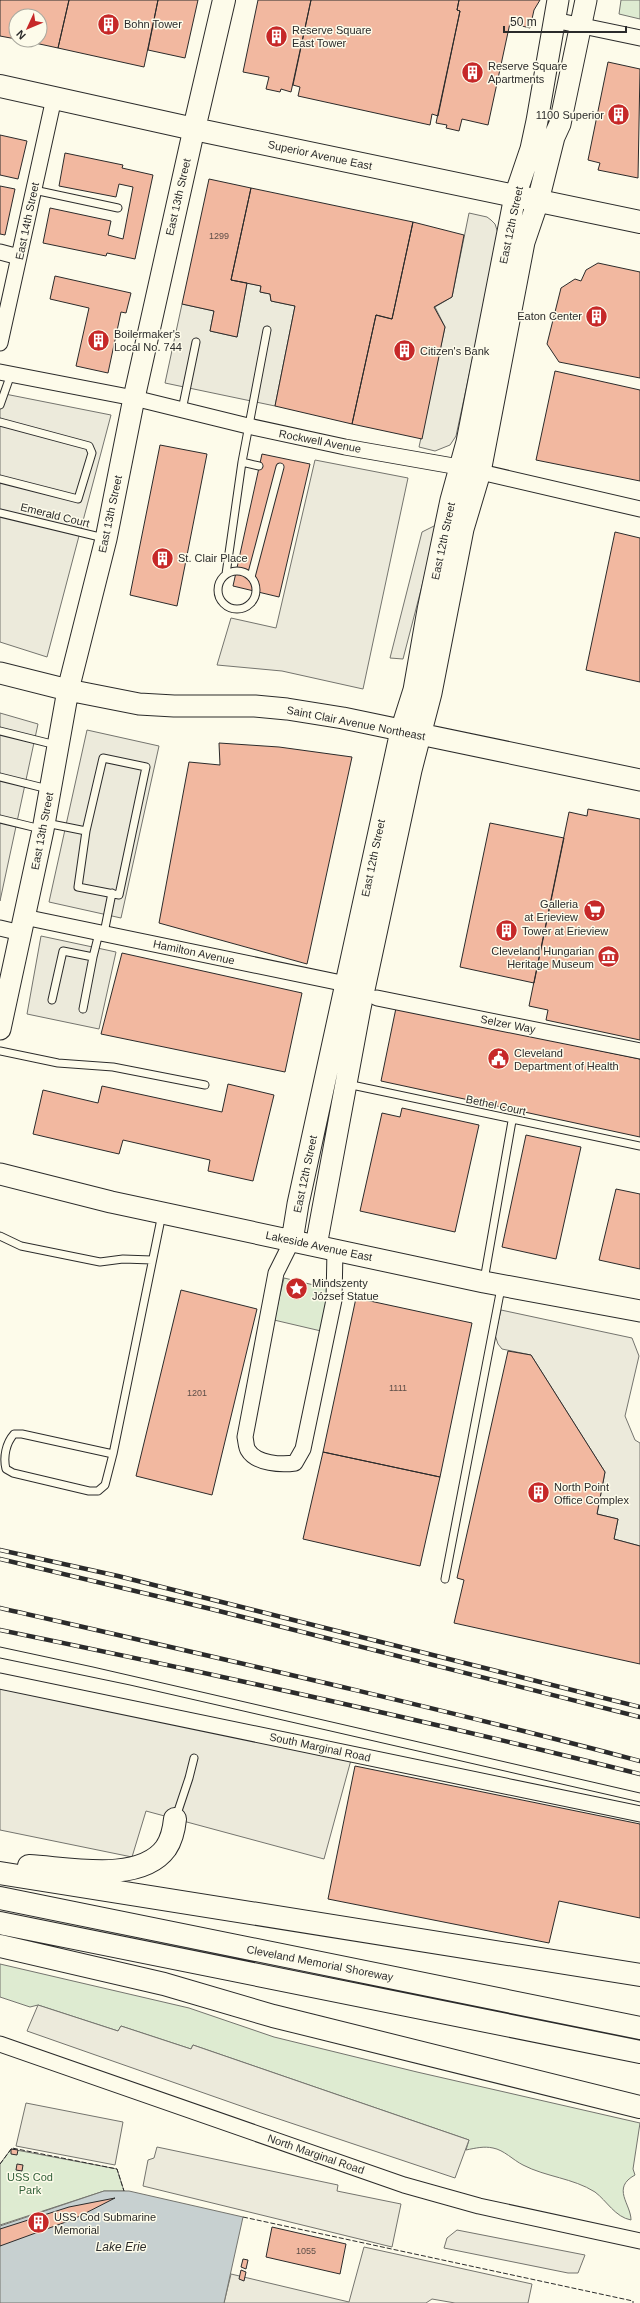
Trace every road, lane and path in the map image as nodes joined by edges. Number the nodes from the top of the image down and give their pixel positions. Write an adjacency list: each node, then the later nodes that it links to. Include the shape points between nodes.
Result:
1 (224, 0): 9 (main road, East 13th Street)
2 (558, 0): 4 (street, East 12th Street)
3 (586, 0): 5 (street, East 12th Street)
4 (554, 20): 5 (street); 11 (street, East 12th Street, via 531,149)
5 (580, 24): 6 (street); 12 (street, East 12th Street, via 560,124 554,136)
6 (640, 38)
7 (0, 86): 8 (main road, Superior Avenue East)
8 (54, 98): 9 (main road, Superior Avenue East); 10 (street, East 14th Street)
9 (194, 129): 11 (main road, Superior Avenue East); 21 (street, East 13th Street)
10 (34, 190): 13 (lane); 16 (street, East 14th Street)
11 (515, 196): 12 (main road, Superior Avenue East); 29 (street, East 12th Street, via 467,442)
12 (538, 200): 14 (main road, Superior Avenue East); 30 (street, East 12th Street, via 524,242)
13 (118, 208)
14 (640, 222)
15 (0, 252): 16 (street)
16 (19, 257): 19 (street, East 14th Street)
17 (267, 330): 25 (lane)
18 (196, 342): 23 (lane)
19 (0, 343)
20 (5, 373): 21 (street, Rockwell Avenue); 22 (lane)
21 (134, 398): 23 (street, Rockwell Avenue); 34 (street, East 13th Street)
22 (0, 405)
23 (182, 410): 25 (street, Rockwell Avenue)
24 (0, 422): 31 (lane, via 89,446 92,453 78,499)
25 (248, 426): 26 (lane); 29 (street, Rockwell Avenue, via 345,447)
26 (242, 462): 27 (lane); 35 (lane)
27 (259, 466)
28 (280, 467): 36 (lane)
29 (459, 467): 30 (street, Rockwell Avenue); 40 (street, East 12th Street, via 428,610)
30 (480, 472): 32 (street, Rockwell Avenue); 40 (street, East 12th Street, via 463,529 431,693)
31 (0, 479)
32 (640, 509)
33 (0, 513): 34 (lane, Emerald Court)
34 (106, 539): 38 (street, East 13th Street)
35 (226, 574): 36 (lane, via 243,572); 36 (lane, via 219,583 219,595 222,601 233,608 246,606 251,602 256,592)
36 (251, 577)
37 (0, 673): 38 (street, Saint Clair Avenue Northeast)
38 (68, 690): 40 (street, Saint Clair Avenue Northeast, via 139,704 287,709); 41 (street, East 13th Street)
39 (0, 732): 41 (lane)
40 (411, 733): 43 (street, Saint Clair Avenue Northeast); 53 (street, East 12th Street)
41 (58, 745): 44 (street, East 13th Street)
42 (0, 777): 44 (lane)
43 (640, 780)
44 (50, 790): 46 (street, East 13th Street)
45 (0, 819): 46 (lane)
46 (44, 826): 47 (lane); 49 (street, East 13th Street)
47 (86, 831): 48 (lane, via 78,887); 48 (lane, via 103,758 146,767 119,895)
48 (112, 893): 51 (lane)
49 (22, 925): 50 (street, Hamilton Avenue); 51 (street, Hamilton Avenue); 56 (street, East 13th Street)
50 (0, 928)
51 (101, 933): 52 (lane); 53 (street, Hamilton Avenue)
52 (93, 957): 54 (lane, via 63,951); 55 (lane)
53 (362, 990): 58 (street, Selzer Way); 59 (street, East 12th Street); 66 (street, East 12th Street, via 298,1204)
54 (52, 1000)
55 (83, 1009)
56 (0, 1029)
57 (0, 1051): 60 (lane, via 58,1063 113,1067)
58 (640, 1051)
59 (347, 1084): 61 (lane, Bethel Court); 67 (street, East 12th Street)
60 (205, 1085)
61 (512, 1120): 62 (lane, Bethel Court); 69 (lane)
62 (640, 1146)
63 (0, 1174): 64 (street, Lakeside Avenue East)
64 (162, 1213): 66 (street, Lakeside Avenue East); 68 (lane)
65 (0, 1236): 68 (lane, via 21,1246 100,1262 123,1259)
66 (292, 1241): 67 (street, Lakeside Avenue East); 67 (street, East 12th Street, via 276,1273 245,1438 248,1450 256,1458 282,1465 295,1463 303,1449 334,1300)
67 (326, 1248): 69 (street, Lakeside Avenue East)
68 (152, 1260): 71 (lane)
69 (493, 1284): 70 (street, Lakeside Avenue East); 72 (lane)
70 (640, 1311)
71 (113, 1454): 71 (lane, via 14,1434 9,1440 4,1461 6,1469 13,1473 98,1491 105,1486)
72 (445, 1579)
73 (0, 1681): 75 (street, South Marginal Road)
74 (194, 1758): 76 (lane)
75 (640, 1814)
76 (175, 1819): 77 (main road, via 172,1836 166,1847 156,1857 136,1867 107,1870)
77 (0, 1866)
78 (0, 1873): 82 (main road)
79 (0, 1898): 83 (main road, Cleveland Memorial Shoreway)
80 (0, 1923): 85 (main road)
81 (0, 1946): 86 (main road, via 164,1984 273,2016)
82 (640, 1975)
83 (640, 2028)
84 (0, 2044): 87 (street, North Marginal Road, via 404,2185 485,2208)
85 (640, 2052)
86 (640, 2107)
87 (640, 2241)

